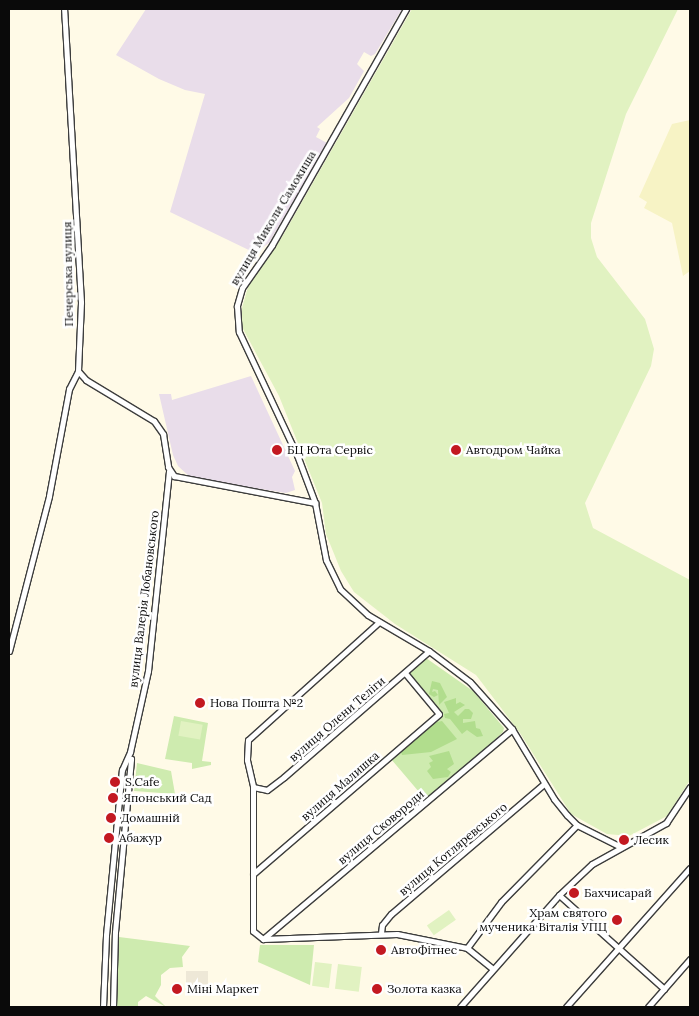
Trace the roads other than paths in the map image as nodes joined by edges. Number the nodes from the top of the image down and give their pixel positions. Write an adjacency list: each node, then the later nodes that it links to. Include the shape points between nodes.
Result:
1 (64, 9): 3 (street, Печерська вулиця, via 81,302)
2 (406, 9): 5 (street, вулиця Миколи Самокиша, via 272,245 247,279 238,301 242,339 290,436)
3 (78, 371): 4 (street, вулиця Валерія Лобановського, via 86,380 154,421 164,440); 7 (street, Печерська вулиця, via 69,389 49,496)
4 (169, 471): 5 (street, via 183,479); 11 (street, вулиця Валерія Лобановського, via 148,671)
5 (315, 503): 6 (street, вулиця Миколи Самокиша, via 326,560 335,580 352,602)
6 (379, 622): 8 (street, вулиця Миколи Самокиша); 13 (street, via 248,740 247,760)
7 (9, 651)
8 (429, 651): 9 (street, вулиця Олени Теліги); 10 (street, вулиця Миколи Самокиша, via 483,694)
9 (405, 673): 13 (street, вулиця Олени Теліги, via 271,788); 18 (street, вулиця Малишка, via 439,714)
10 (512, 729): 12 (street, вулиця Миколи Самокиша); 21 (street, вулиця Сковороди)
11 (128, 759): 27 (street, вулиця Валерія Лобановського, via 124,762 121,780 106,936); 28 (street, вулиця Валерія Лобановського, via 132,760 115,932)
12 (544, 784): 15 (street, вулиця Миколи Самокиша); 20 (street, вулиця Котляревського, via 391,914 382,925)
13 (253, 787): 18 (street)
14 (690, 787): 16 (street, via 666,823)
15 (577, 825): 16 (street, вулиця Миколи Самокиша); 22 (street, via 501,902)
16 (621, 847): 19 (street, via 592,864)
17 (690, 868): 23 (street)
18 (253, 874): 21 (street, via 252,927)
19 (559, 895): 23 (street); 25 (street)
20 (381, 933): 21 (street); 22 (street)
21 (263, 939)
22 (467, 948): 25 (street)
23 (618, 948): 26 (street); 30 (street)
24 (690, 959): 26 (street)
25 (493, 969): 29 (street)
26 (664, 989): 31 (street)
27 (103, 1007)
28 (113, 1007)
29 (460, 1007)
30 (566, 1007)
31 (648, 1007)

